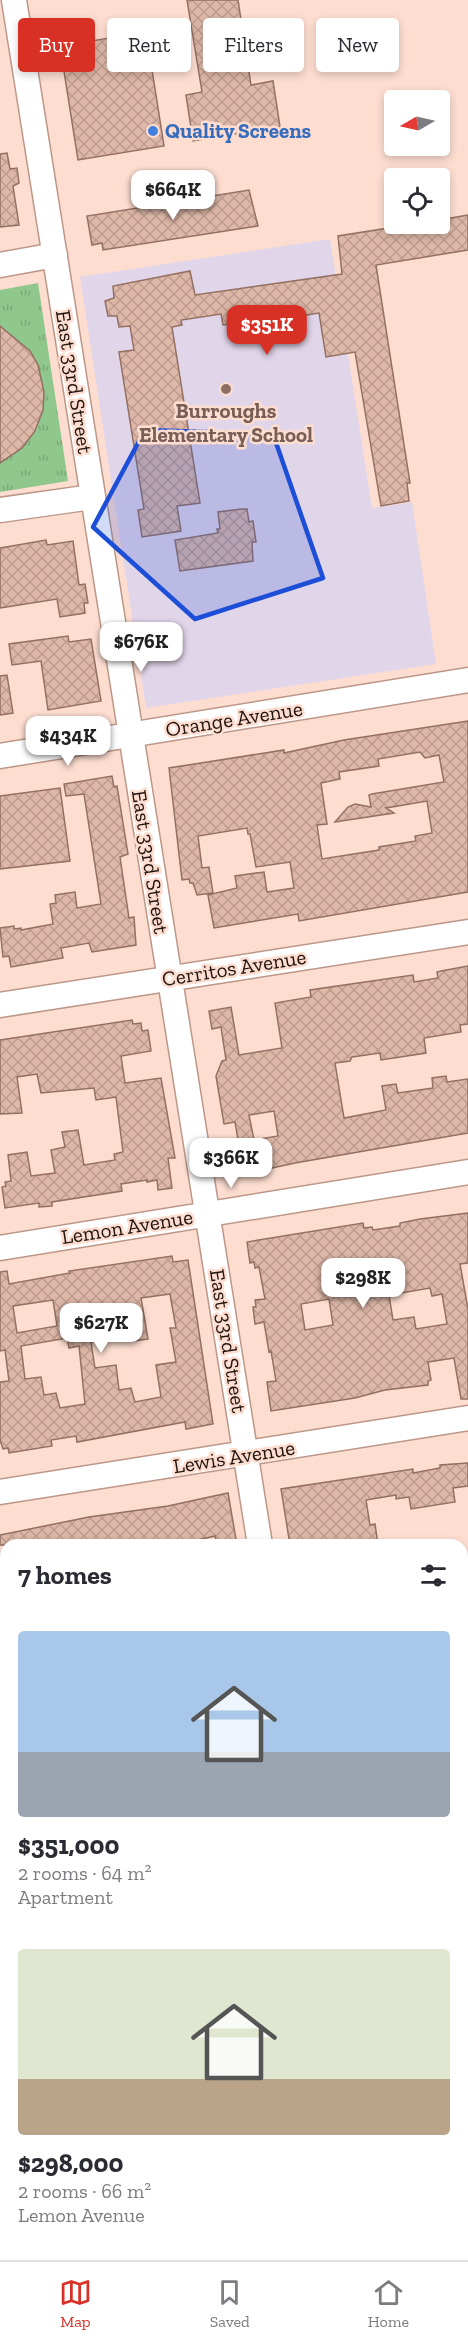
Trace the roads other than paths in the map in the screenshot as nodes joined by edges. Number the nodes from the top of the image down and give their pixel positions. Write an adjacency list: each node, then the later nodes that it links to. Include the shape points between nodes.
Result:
1 (10, 14): 2 (street, East 33rd Street)
2 (55, 255): 3 (street); 4 (street, East 33rd Street)
3 (0, 265)
4 (92, 497): 5 (street); 7 (street, East 33rd Street)
5 (0, 510)
6 (468, 680): 7 (street, Orange Avenue)
7 (130, 736): 8 (street, Orange Avenue); 10 (street, East 33rd Street)
8 (0, 756)
9 (468, 932): 10 (street, Cerritos Avenue)
10 (168, 978): 11 (street, Cerritos Avenue); 13 (street, East 33rd Street)
11 (0, 1005)
12 (468, 1172): 13 (street, Lemon Avenue)
13 (207, 1214): 14 (street, Lemon Avenue); 16 (street, East 33rd Street)
14 (0, 1248)
15 (468, 1418): 16 (street, Lewis Avenue)
16 (246, 1454): 17 (street, Lewis Avenue); 18 (street, East 33rd Street)
17 (0, 1492)
18 (259, 1539)

